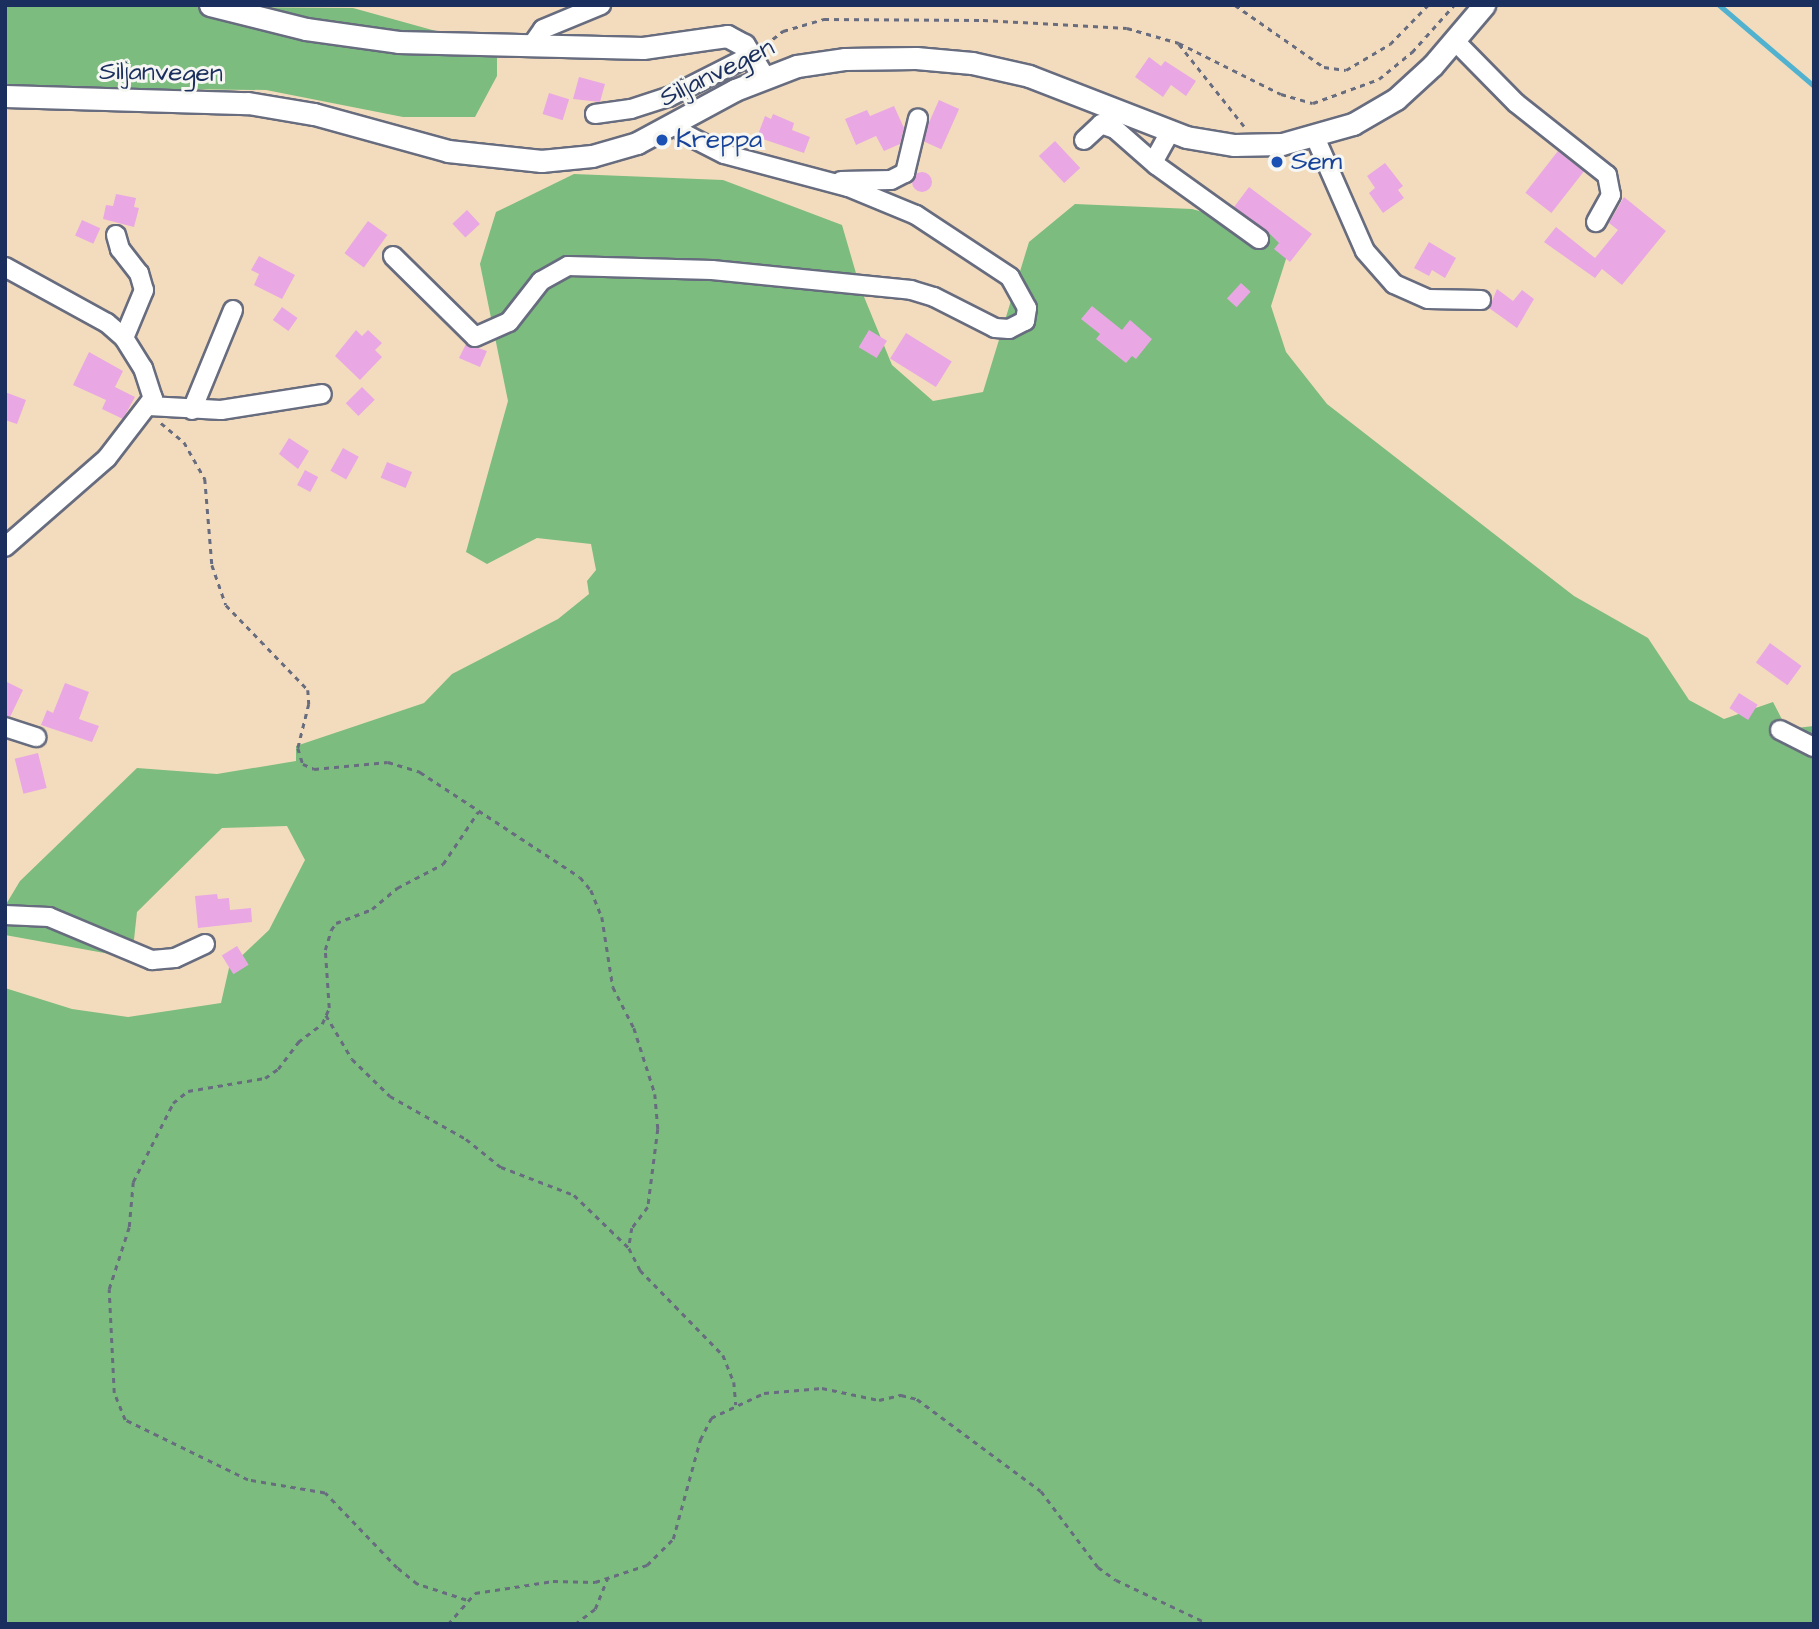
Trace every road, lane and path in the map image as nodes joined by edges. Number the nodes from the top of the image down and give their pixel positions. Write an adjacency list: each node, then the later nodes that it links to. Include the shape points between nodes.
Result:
1 (210, 5): 8 (main road, via 371,40)
2 (601, 5): 8 (street, via 543,29)
3 (1235, 5): 4 (path, via 1324,67 1346,70 1390,44)
4 (1428, 5)
5 (1484, 5): 6 (main road, Siljanvegen)
6 (1455, 41): 16 (main road, Siljanvegen, via 1396,99 1353,124); 21 (street, via 1516,103 1607,175 1611,195)
7 (1179, 43): 18 (path, via 1239,116)
8 (532, 45): 9 (main road, via 643,48 727,36)
9 (752, 55): 10 (main road); 12 (street, via 669,97 631,110)
10 (763, 77): 14 (main road, Siljanvegen); 15 (main road, Siljanvegen, via 845,59 972,63 1029,76)
11 (5, 96): 14 (main road, Siljanvegen, via 248,103 314,114 448,151 519,161 600,154)
12 (595, 114)
13 (918, 119): 20 (street, via 909,166 899,178)
14 (676, 124): 20 (street, via 685,134 724,154)
15 (1170, 132): 18 (main road, Siljanvegen); 19 (street)
16 (1315, 137): 18 (main road, Siljanvegen); 26 (street, via 1365,251 1394,284 1428,299)
17 (1084, 140): 19 (street, via 1104,123)
18 (1246, 146)
19 (1155, 159): 23 (street, via 1156,165)
20 (835, 184): 24 (street, via 916,215 996,265 1022,296 1025,321 1009,329 995,328 911,290 712,270 568,266 541,281 509,322 475,337)
21 (1596, 222)
22 (116, 234): 28 (street, via 144,290)
23 (1259, 239)
24 (393, 256)
25 (5, 267): 28 (street, via 107,323)
26 (1481, 300)
27 (233, 310): 31 (street)
28 (124, 338): 30 (street, via 153,391)
29 (322, 394): 31 (street)
30 (149, 406): 31 (street); 32 (street, via 107,458); 37 (path, via 163,427 184,442 205,478 212,565 226,605 307,690 309,704 299,748 303,764 314,769 388,762 431,778)
31 (192, 410)
32 (5, 547)
33 (5, 727): 35 (street)
34 (1780, 730): 36 (street)
35 (36, 737)
36 (1814, 747)
37 (478, 812): 40 (path, via 443,864 397,888 372,909 336,923 325,950); 41 (path, via 580,877 598,904 609,973 646,1061 656,1105 658,1129 648,1207 632,1228)
38 (5, 915): 39 (street, via 49,917 152,960 175,958)
39 (205, 944)
40 (326, 1015): 41 (path, via 352,1059 390,1096 466,1139 501,1167 574,1195); 44 (path, via 265,1078 188,1091 162,1120 148,1160 133,1182 128,1227 108,1289 117,1405 136,1428 248,1480 326,1493 417,1584)
41 (629, 1248): 42 (path, via 640,1270 723,1355 734,1382)
42 (736, 1405): 43 (path, via 704,1427 667,1549 647,1565); 47 (path, via 764,1394 822,1388 879,1400 901,1395 917,1399 1041,1490 1098,1567)
43 (607, 1579): 44 (path, via 526,1584 475,1593); 46 (path, via 595,1609)
44 (466, 1600): 45 (path)
45 (448, 1624)
46 (575, 1624)
47 (1209, 1624)

